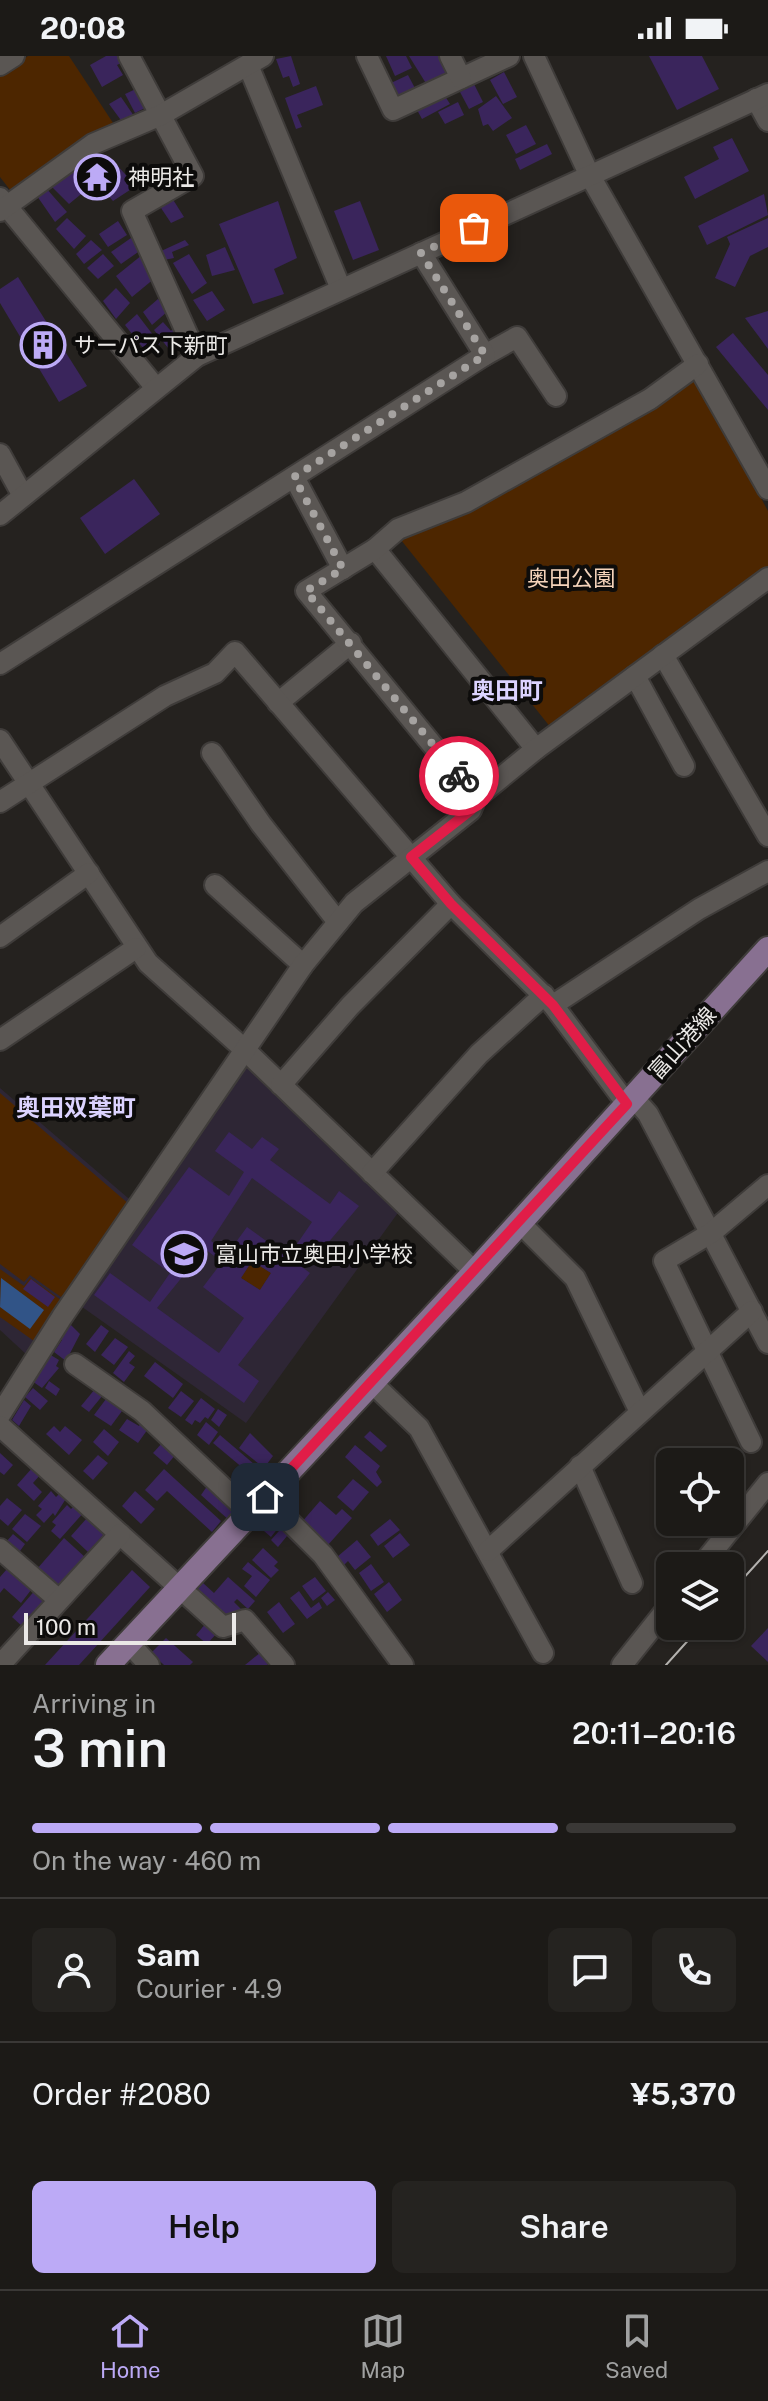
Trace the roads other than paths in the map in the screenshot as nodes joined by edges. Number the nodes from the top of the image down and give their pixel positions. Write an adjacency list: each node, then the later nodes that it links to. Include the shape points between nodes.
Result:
1 (14, 56): 8 (street)
2 (129, 56): 11 (street)
3 (367, 56): 9 (street, via 393,110)
4 (450, 56): 9 (street)
5 (509, 56): 9 (street)
6 (534, 56): 13 (street)
7 (255, 60): 11 (street); 16 (street)
8 (0, 65)
9 (461, 78)
10 (762, 97): 12 (street); 13 (street)
11 (161, 115): 14 (street, via 93,144); 18 (street, via 193,176 132,211)
12 (768, 121)
13 (589, 174): 15 (street); 19 (street)
14 (2, 205): 20 (street)
15 (421, 253): 16 (street); 17 (street)
16 (341, 289): 18 (street)
17 (485, 355): 21 (street, via 517,337); 23 (street)
18 (197, 356): 20 (street)
19 (698, 364): 24 (street); 27 (street, via 650,399 466,502 398,529)
20 (156, 388): 25 (street)
21 (556, 396)
22 (0, 454): 25 (street)
23 (294, 477): 28 (street); 32 (street)
24 (768, 489)
25 (23, 496): 26 (street)
26 (0, 515)
27 (375, 549): 28 (street); 36 (street)
28 (343, 569): 30 (street, via 306,591)
29 (768, 578): 31 (street)
30 (351, 643): 34 (street); 40 (street)
31 (663, 655): 33 (street); 42 (street)
32 (0, 664)
33 (635, 676): 36 (street); 38 (street)
34 (278, 703): 39 (street, via 235,652 215,673 165,696); 43 (street)
35 (0, 740): 39 (street)
36 (536, 749): 40 (street)
37 (212, 753): 48 (street)
38 (684, 766)
39 (30, 785): 41 (street); 45 (street)
40 (476, 798): 43 (street, via 471,810)
41 (0, 802)
42 (768, 836)
43 (411, 857): 47 (street); 48 (street)
44 (768, 871): 53 (street)
45 (89, 873): 49 (street); 50 (street)
46 (215, 885): 52 (street)
47 (451, 904): 53 (street); 56 (street)
48 (338, 922): 52 (street)
49 (0, 937)
50 (136, 948): 54 (street); 55 (street)
51 (765, 959): 57 (main road, 富山港線)
52 (303, 965): 55 (street)
53 (548, 1000): 57 (street); 58 (street, via 479,1054)
54 (0, 1040)
55 (244, 1049): 56 (street); 69 (street)
56 (281, 1085): 58 (street)
57 (630, 1100): 60 (main road, 富山港線); 61 (street, via 648,1114)
58 (372, 1173): 62 (street)
59 (768, 1185): 61 (street)
60 (520, 1223): 62 (main road, 富山港線); 68 (street, via 575,1278)
61 (711, 1233): 63 (street); 65 (street, via 664,1261)
62 (475, 1272): 67 (main road, 富山港線)
63 (752, 1311): 64 (street); 65 (street)
64 (768, 1343)
65 (705, 1353): 68 (street); 71 (street)
66 (75, 1364): 74 (street)
67 (372, 1383): 74 (main road, 富山港線); 77 (street, via 419,1428)
68 (640, 1412): 72 (street)
69 (0, 1415)
70 (0, 1426): 75 (street)
71 (751, 1442)
72 (580, 1466): 77 (street); 79 (street)
73 (768, 1483): 78 (street)
74 (257, 1505): 80 (main road, 富山港線); 89 (street, via 323,1555)
75 (120, 1534): 80 (street); 81 (street)
76 (0, 1549): 81 (street)
77 (488, 1551): 84 (street)
78 (712, 1552)
79 (632, 1583)
80 (180, 1588): 83 (main road, 富山港線); 88 (street, via 223,1627 245,1620)
81 (59, 1600): 85 (street)
82 (656, 1622): 90 (street)
83 (128, 1642): 86 (main road, 富山港線); 87 (street)
84 (543, 1653)
85 (0, 1665)
86 (108, 1665)
87 (149, 1665)
88 (284, 1665)
89 (403, 1665)
90 (622, 1665)

